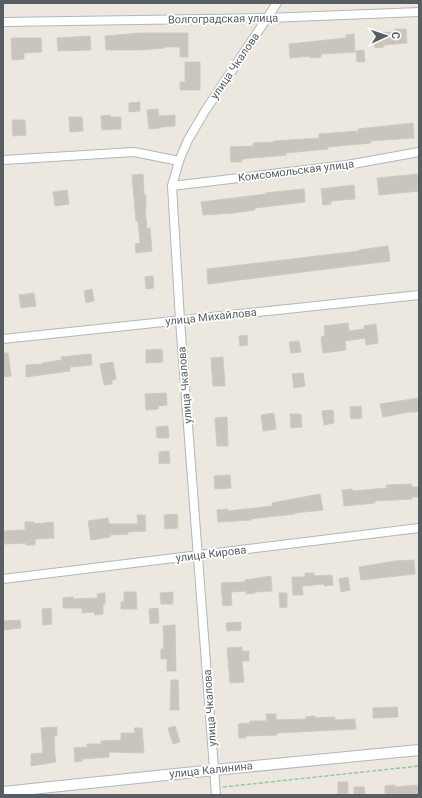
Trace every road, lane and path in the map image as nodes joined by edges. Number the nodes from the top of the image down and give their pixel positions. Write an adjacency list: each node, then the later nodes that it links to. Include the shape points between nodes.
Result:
1 (278, 3): 3 (street, улица Чкалова)
2 (419, 12): 3 (street, Волгоградская улица)
3 (267, 18): 4 (street, Волгоградская улица); 7 (street, улица Чкалова, via 204,111)
4 (3, 22)
5 (419, 152): 8 (street, Комсомольская улица, via 346,165)
6 (3, 160): 7 (street, via 134,152)
7 (179, 161): 8 (street, улица Чкалова)
8 (172, 186): 10 (street, улица Чкалова)
9 (419, 295): 10 (street, улица Михайлова)
10 (180, 320): 11 (street, улица Михайлова); 13 (street, улица Чкалова)
11 (3, 339)
12 (419, 528): 13 (street, улица Кирова)
13 (198, 556): 14 (street, улица Кирова); 17 (street, улица Чкалова)
14 (3, 578)
15 (419, 750): 17 (street, улица Калинина)
16 (419, 766): 18 (path, улица Калинина)
17 (214, 770): 18 (street, улица Чкалова); 19 (street, улица Калинина)
18 (216, 791)
19 (3, 792)

